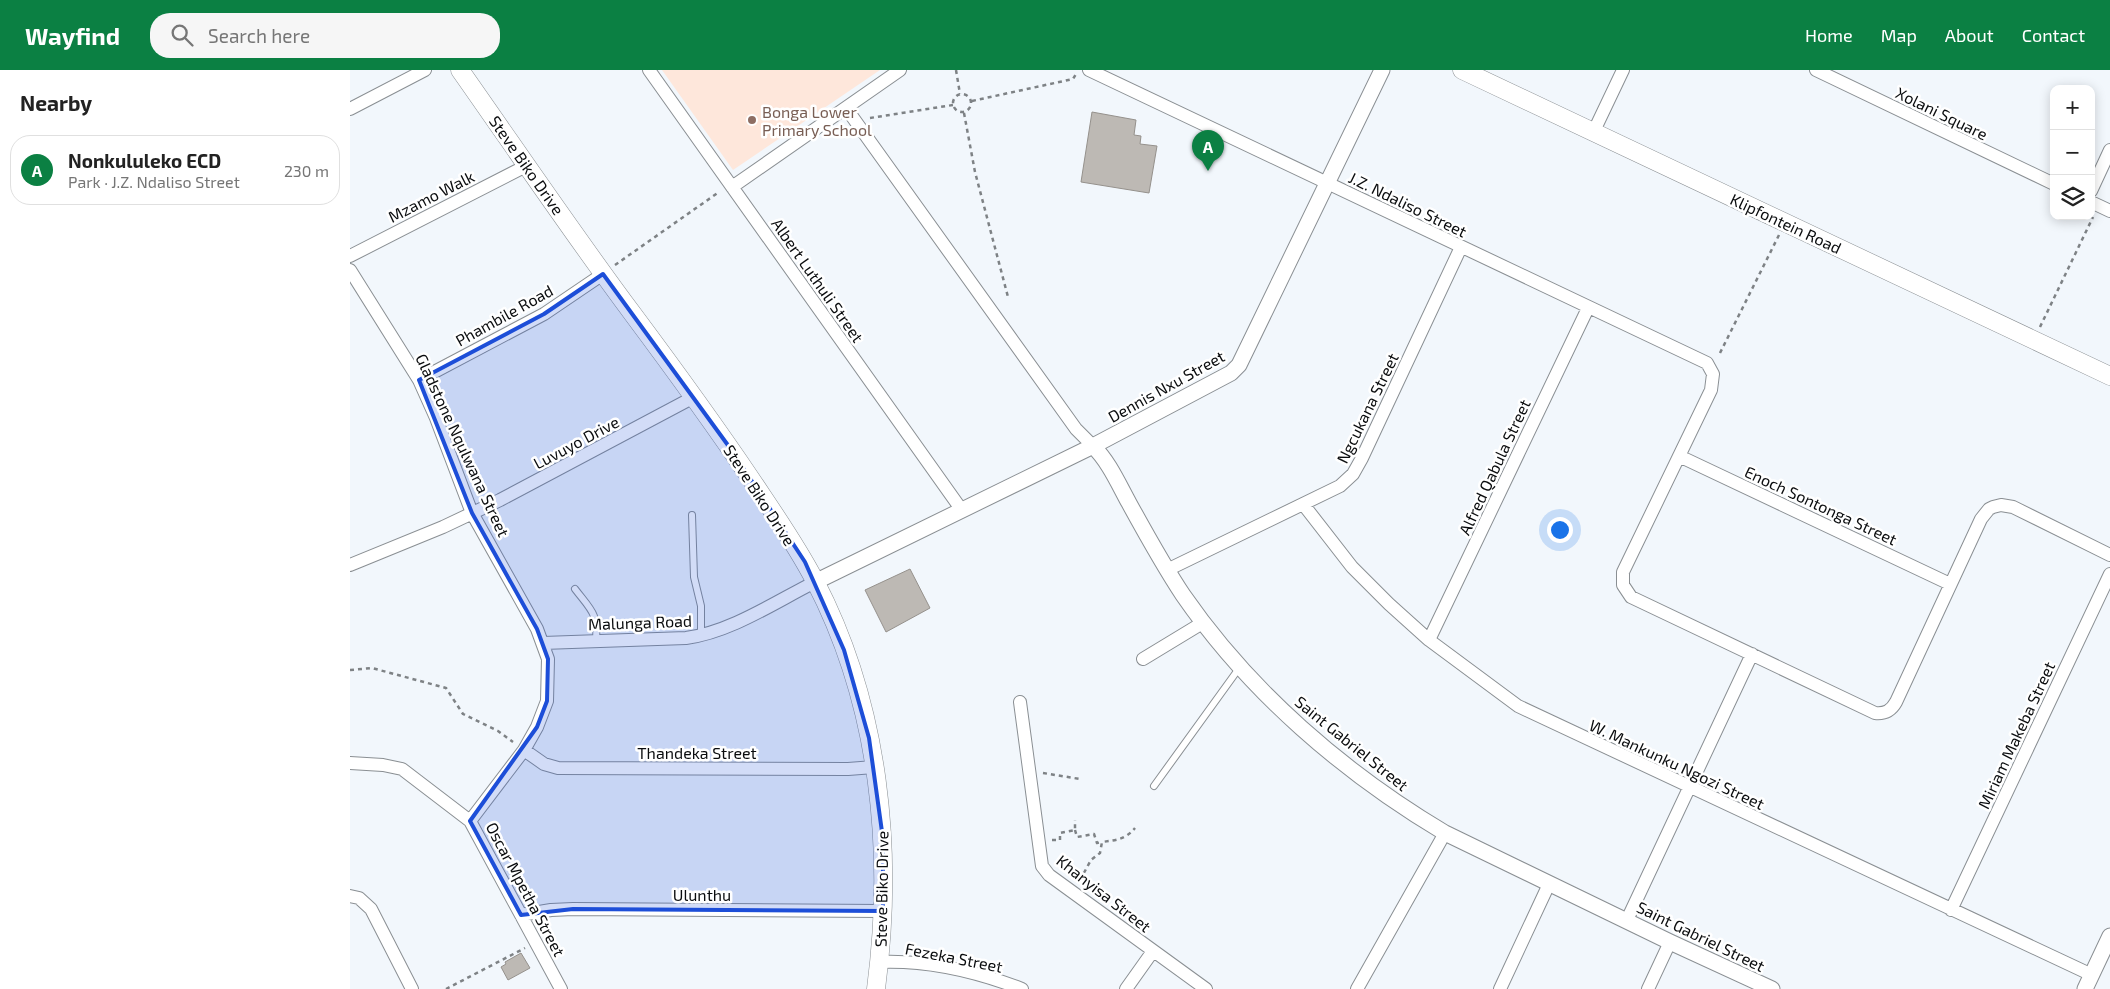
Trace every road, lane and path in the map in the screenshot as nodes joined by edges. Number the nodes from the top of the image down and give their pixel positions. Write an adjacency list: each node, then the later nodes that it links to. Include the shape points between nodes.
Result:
1 (425, 70): 16 (street)
2 (460, 70): 21 (main road, Steve Biko Drive)
3 (649, 70): 25 (street, Albert Luthuli Street)
4 (900, 70): 15 (street)
5 (956, 70): 12 (path)
6 (1088, 70): 24 (street, J.Z. Ndaliso Street)
7 (1382, 70): 24 (street, Dennis Nxu Street)
8 (1462, 70): 19 (main road, Klipfontein Road)
9 (1623, 70): 19 (street)
10 (1816, 70): 22 (street, Xolani Square)
11 (1076, 74): 13 (path, via 1073,79)
12 (960, 94): 13 (path, via 967,95); 14 (path, via 954,98)
13 (972, 101): 17 (path, via 970,109)
14 (953, 105): 17 (path); 18 (path)
15 (846, 108): 25 (street); 41 (street, via 1076,429)
16 (350, 109)
17 (964, 113): 34 (path, via 975,172)
18 (865, 119)
19 (1593, 133): 38 (main road, Klipfontein Road)
20 (2110, 150): 23 (street)
21 (528, 164): 31 (street, Mzamo Walk); 33 (main road, Steve Biko Drive)
22 (2050, 182)
23 (2095, 182)
24 (1328, 184): 30 (street, J.Z. Ndaliso Street); 41 (street, Dennis Nxu Street, via 1239,365)
25 (727, 189): 33 (path); 44 (street, Albert Luthuli Street)
26 (2095, 208): 27 (street)
27 (2110, 211)
28 (2088, 220): 36 (path)
29 (1781, 232): 37 (path)
30 (1461, 247): 35 (street, J.Z. Ndaliso Street); 43 (street, Ngcukana Street, via 1353,474 1345,483)
31 (350, 256)
32 (350, 270): 39 (street, Gladstone Nqulwana Street)
33 (608, 270): 39 (street, Phambile Road, via 536,318); 40 (main road, Steve Biko Drive)
34 (1008, 297)
35 (1588, 308): 42 (street, J.Z. Ndaliso Street, via 1703,361 1712,369 1711,390); 57 (street, Alfred Qabula Street)
36 (2039, 330)
37 (1720, 354)
38 (2110, 376)
39 (419, 380): 45 (street, Gladstone Nqulwana Street)
40 (694, 397): 45 (street, Luvuyo Drive); 51 (main road, Steve Biko Drive, via 768,505)
41 (1093, 446): 44 (street, Dennis Nxu Street); 49 (street, Saint Gabriel Street, via 1106,462)
42 (1679, 456): 52 (street, Enoch Sontonga Street); 59 (street, via 1625,568 1625,590 1631,598)
43 (1303, 504): 49 (street, Ngcukana Street); 57 (street, W. Mankunku Ngozi Street, via 1352,567)
44 (961, 509): 51 (street, Dennis Nxu Street)
45 (472, 513): 48 (street, Luvuyo Drive); 58 (street, Gladstone Nqulwana Street)
46 (692, 515): 55 (lane, via 694,578 701,606)
47 (2110, 554): 52 (street, via 2001,505 1985,513)
48 (350, 565)
49 (1167, 570): 54 (street, Saint Gabriel Street)
50 (2110, 574): 81 (street, Miriam Makeba Street)
51 (815, 582): 55 (street, Malunga Road, via 727,627); 66 (main road, Steve Biko Drive, via 844,650)
52 (1950, 584): 59 (street, via 1896,702 1886,712 1875,713)
53 (575, 589): 56 (lane, via 596,618)
54 (1204, 622): 60 (street); 61 (street, Saint Gabriel Street)
55 (701, 636): 56 (street, Malunga Road)
56 (596, 640): 58 (street, Malunga Road)
57 (1429, 640): 70 (street, W. Mankunku Ngozi Street, via 1518,706)
58 (543, 643): 64 (street, Gladstone Nqulwana Street, via 548,659 548,701)
59 (1752, 654): 70 (street)
60 (1143, 658)
61 (1240, 666): 69 (lane); 75 (street, Saint Gabriel Street, via 1296,722 1350,768 1410,812)
62 (350, 670): 64 (path, via 372,668 446,688 463,714 498,731)
63 (1020, 702): 67 (street, Khanyisa Street)
64 (524, 750): 66 (street, Thandeka Street, via 544,764 558,768); 72 (street, Gladstone Nqulwana Street)
65 (350, 763): 72 (street, Oscar Mpetha Street, via 402,769)
66 (874, 767): 82 (main road, Steve Biko Drive, via 883,839)
67 (1029, 772): 68 (path); 76 (street, Khanyisa Street)
68 (1080, 779)
69 (1154, 786)
70 (1689, 787): 81 (street, W. Mankunku Ngozi Street); 84 (street)
71 (1075, 820): 74 (path)
72 (470, 821): 83 (street, Oscar Mpetha Street)
73 (1135, 828): 77 (path, via 1128,837)
74 (1076, 830): 76 (path, via 1060,832 1060,840); 77 (path, via 1077,837 1094,834 1097,843)
75 (1445, 832): 78 (street, Saint Gabriel Street); 98 (street)
76 (1038, 842): 79 (street, Khanyisa Street, via 1042,866)
77 (1102, 842): 79 (path, via 1100,853 1091,860)
78 (1549, 884): 84 (street, Saint Gabriel Street); 99 (street)
79 (1072, 892): 88 (street, Khanyisa Street)
80 (350, 896): 91 (street, via 359,898 371,909)
81 (1951, 910): 90 (street, W. Mankunku Ngozi Street)
82 (883, 911): 83 (street, Ulunthu, via 573,909); 89 (main road, Steve Biko Drive)
83 (521, 915): 86 (street, Oscar Mpetha Street)
84 (1627, 920): 87 (street, Saint Gabriel Street)
85 (2110, 936): 90 (street)
86 (536, 942): 92 (path); 93 (street, Oscar Mpetha Street)
87 (1670, 942): 100 (street); 101 (street, Saint Gabriel Street)
88 (1153, 951): 96 (street); 97 (street, Khanyisa Street)
89 (880, 962): 94 (main road, Steve Biko Drive); 95 (street, Fezeka Street, via 914,963 972,973)
90 (2092, 975): 102 (street)
91 (412, 989)
92 (446, 989)
93 (561, 989)
94 (876, 989)
95 (1022, 989)
96 (1126, 989)
97 (1206, 989)
98 (1357, 989)
99 (1500, 989)
100 (1648, 989)
101 (1772, 989)
102 (2085, 989)

